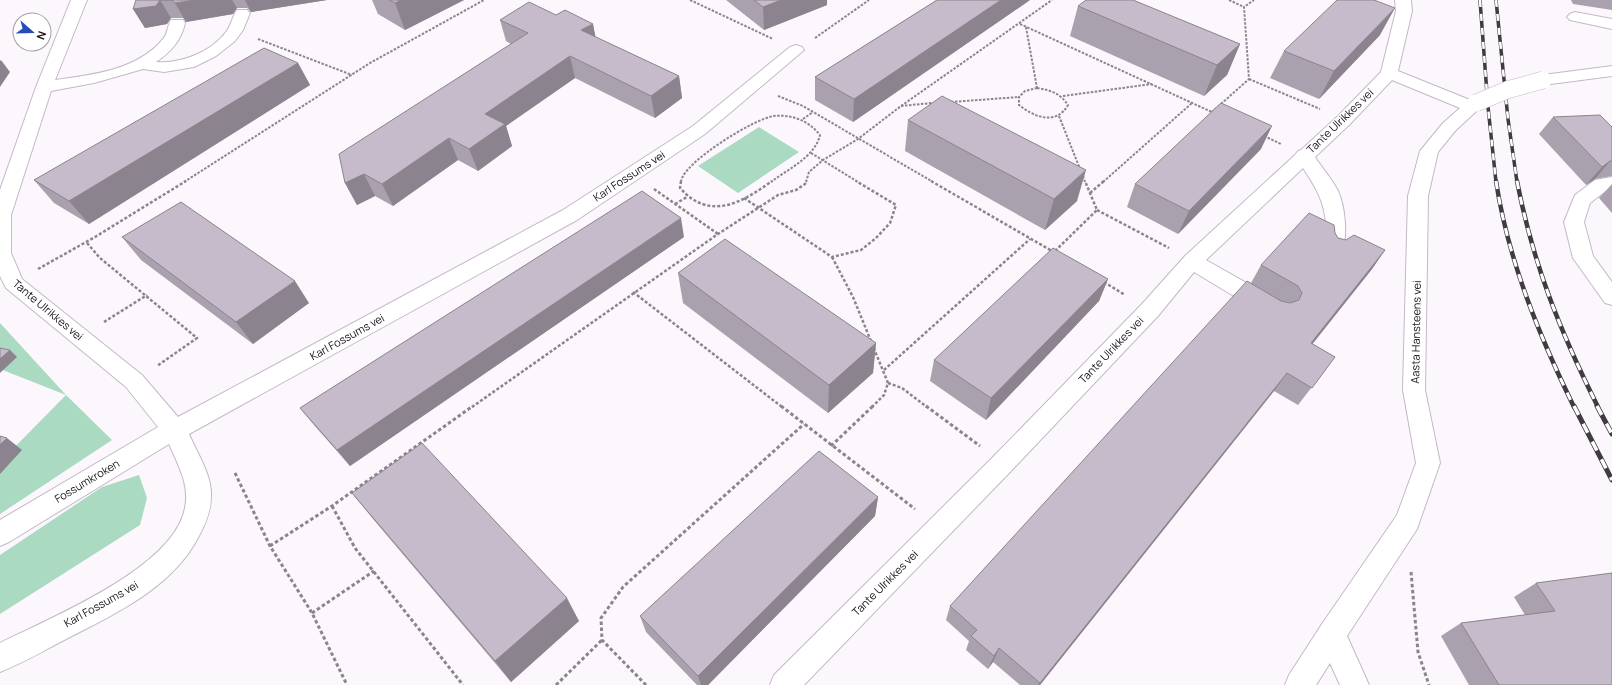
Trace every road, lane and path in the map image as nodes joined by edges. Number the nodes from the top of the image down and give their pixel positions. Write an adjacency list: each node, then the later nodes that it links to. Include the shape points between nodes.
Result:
1 (78, 0): 25 (street, Tante Ulrikkes vei)
2 (484, 0): 21 (path, via 440,22)
3 (690, 0): 17 (path)
4 (869, 0): 17 (path)
5 (1052, 0): 13 (path)
6 (1229, 0): 9 (path)
7 (1254, 0): 9 (path)
8 (1403, 0): 20 (street, via 1404,11)
9 (1244, 8): 22 (path)
10 (242, 13): 16 (street)
11 (1575, 17): 14 (street)
12 (177, 23): 18 (street, via 171,40 157,55)
13 (1020, 24): 15 (path); 33 (path)
14 (1612, 24)
15 (1026, 27): 23 (path); 26 (path)
16 (235, 30): 18 (street, via 230,38 194,62 161,68); 21 (path)
17 (796, 50): 24 (street, Karl Fossums vei)
18 (141, 63): 25 (street, via 106,77)
19 (1612, 71): 32 (street, Aasta Hansteens vei, bridge, via 1542,80 1507,90)
20 (1389, 73): 32 (street); 39 (street, Tante Ulrikkes vei)
21 (353, 75): 55 (path)
22 (1249, 79): 35 (path); 39 (path)
23 (1153, 84): 27 (path); 30 (path)
24 (752, 86): 34 (path); 45 (street, Karl Fossums vei, via 699,130)
25 (44, 87): 62 (street, Tante Ulrikkes vei, via 1,214 1,253)
26 (1037, 88): 27 (path, via 1052,90); 28 (path, via 1025,91)
27 (1063, 96): 37 (path, via 1068,105 1066,112)
28 (1019, 98): 29 (path); 37 (path, via 1019,105 1028,113 1044,118)
29 (948, 102)
30 (1192, 103): 35 (path); 47 (path)
31 (932, 104): 33 (path)
32 (1473, 104): 78 (street, Aasta Hansteens vei, via 1448,126 1429,151 1418,196 1414,390 1428,463)
33 (901, 106): 41 (path)
34 (813, 112): 38 (path); 41 (path)
35 (1212, 112): 36 (path)
36 (1218, 115)
37 (1059, 116): 47 (path)
38 (803, 119): 42 (path, via 814,126 820,135 818,144); 48 (path, via 773,116 758,121 691,164 681,177 680,188)
39 (1344, 120): 43 (street, Tante Ulrikkes vei)
40 (1260, 135): 43 (path)
41 (858, 139): 44 (path); 54 (path)
42 (811, 153): 44 (path); 49 (path)
43 (1304, 155): 56 (street, via 1329,192 1336,225); 60 (street, Tante Ulrikkes vei)
44 (823, 160): 51 (path, via 809,172 805,184 796,190 778,195); 59 (path, via 896,205 890,223 876,238 861,250)
45 (632, 174): 50 (path); 73 (street, Karl Fossums vei, via 570,215)
46 (1612, 183): 65 (street, via 1602,184 1582,200 1574,222 1583,258)
47 (1090, 193): 52 (path)
48 (687, 197): 49 (path, via 713,206 730,205); 50 (path)
49 (744, 198): 51 (path)
50 (675, 204): 53 (path)
51 (759, 207): 53 (path); 59 (path)
52 (1097, 210): 57 (path); 60 (path)
53 (718, 234): 63 (path)
54 (1030, 239): 57 (path); 69 (path)
55 (87, 243): 62 (path); 64 (path, via 100,258)
56 (1333, 250)
57 (1053, 252): 58 (path)
58 (1060, 256)
59 (832, 257): 69 (path, via 853,297)
60 (1192, 261): 66 (street, Tante Ulrikkes vei); 67 (street)
61 (1098, 279): 66 (path)
62 (13, 283): 68 (street, Tante Ulrikkes vei)
63 (633, 292): 72 (path); 77 (path)
64 (147, 295): 68 (path); 70 (path, via 197,338)
65 (1612, 297)
66 (1150, 310): 75 (street, Tante Ulrikkes vei)
67 (1278, 312)
68 (80, 337): 70 (street, Tante Ulrikkes vei)
69 (884, 370): 71 (path)
70 (134, 381): 73 (street, Tante Ulrikkes vei)
71 (888, 383): 74 (path, via 884,395); 75 (path, via 902,388)
72 (804, 424): 74 (path); 85 (path, via 623,587 601,618)
73 (175, 430): 80 (street, Fossumkroken); 86 (street, Karl Fossums vei, via 196,477 199,494 198,509 193,522 171,557 108,603)
74 (831, 446): 79 (path)
75 (1002, 464): 79 (street, Tante Ulrikkes vei)
76 (235, 473): 81 (path)
77 (332, 506): 81 (path); 82 (path, via 355,548)
78 (1408, 521): 84 (street, Aasta Hansteens vei); 95 (path, via 1418,652)
79 (940, 528): 92 (street, Tante Ulrikkes vei)
80 (0, 534)
81 (270, 546): 83 (path)
82 (374, 571): 83 (path); 87 (path)
83 (312, 613): 88 (path)
84 (1332, 634): 93 (street, Aasta Hansteens vei); 94 (street)
85 (602, 640): 90 (path); 91 (path)
86 (0, 658)
87 (459, 683): 89 (path)
88 (347, 685)
89 (463, 685)
90 (556, 685)
91 (646, 685)
92 (784, 685)
93 (1299, 685)
94 (1355, 685)
95 (1428, 685)

